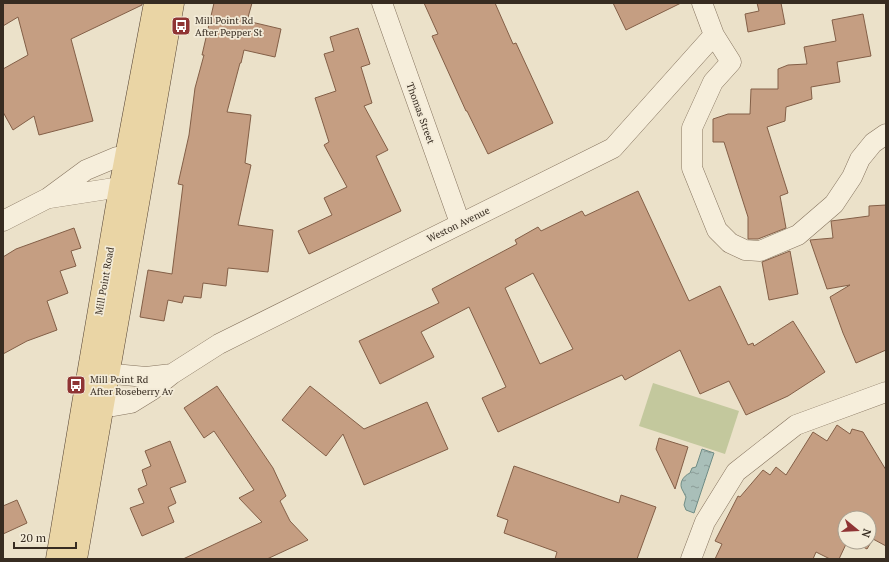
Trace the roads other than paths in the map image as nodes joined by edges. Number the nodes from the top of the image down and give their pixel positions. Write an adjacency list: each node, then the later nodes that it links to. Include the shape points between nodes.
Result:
1 (155, 3): 7 (main road, Mill Point Road)
2 (173, 3): 7 (main road, Mill Point Road)
3 (382, 3): 11 (street, Thomas Street)
4 (702, 3): 5 (street)
5 (714, 35): 6 (street, via 731,62 713,82 692,128 692,168 717,230 730,243 745,250 760,251 798,235 834,204 852,177 860,159 873,142); 11 (street, Weston Avenue, via 613,148)
6 (886, 134)
7 (136, 157): 8 (main road, Mill Point Road); 9 (street, via 117,157 86,170)
8 (131, 188): 9 (street, via 114,188); 12 (main road, Mill Point Road)
9 (48, 198): 10 (street)
10 (3, 221)
11 (460, 223): 13 (street, Weston Avenue, via 219,344)
12 (98, 373): 13 (street, Weston Avenue, via 146,377); 15 (main road, Mill Point Road)
13 (172, 374): 15 (street, Weston Avenue, via 131,403 114,406)
14 (886, 392): 18 (street, via 796,425 736,472 705,522)
15 (93, 405): 16 (main road, Mill Point Road); 17 (main road, Mill Point Road)
16 (57, 559)
17 (76, 559)
18 (691, 559)

